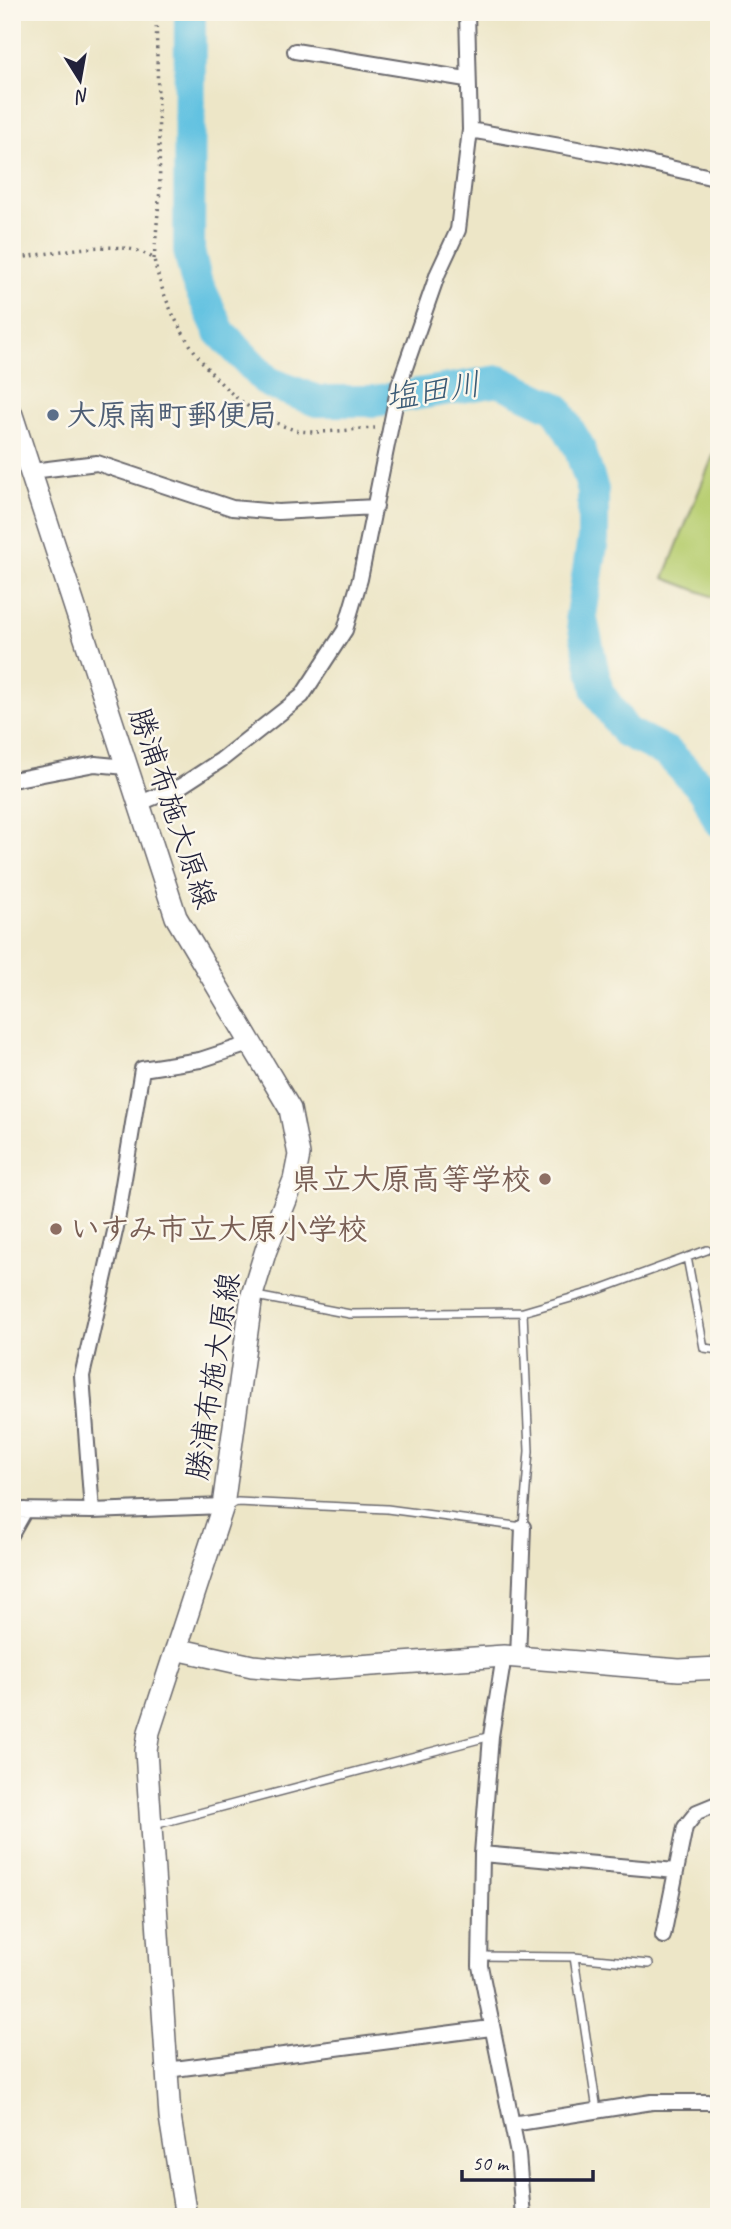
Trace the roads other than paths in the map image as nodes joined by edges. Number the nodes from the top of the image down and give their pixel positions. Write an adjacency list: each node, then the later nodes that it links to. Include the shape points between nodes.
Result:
1 (467, 12): 3 (street)
2 (295, 51): 3 (street)
3 (466, 79): 4 (street)
4 (470, 130): 5 (street); 8 (street, via 458,230 399,385)
5 (719, 178)
6 (12, 415): 7 (main road, 勝浦布施大原線)
7 (33, 471): 8 (street, via 97,463 232,508 327,512); 9 (main road, 勝浦布施大原線)
8 (376, 507): 11 (street, via 345,630 302,696 221,761 181,786)
9 (126, 767): 10 (street, via 95,764); 11 (main road, 勝浦布施大原線)
10 (12, 780)
11 (138, 804): 12 (main road, 勝浦布施大原線, via 176,917)
12 (249, 1044): 15 (main road, 勝浦布施大原線, via 290,1108 299,1155); 20 (street, via 200,1060 142,1069 116,1227 82,1376)
13 (707, 1250): 14 (lane)
14 (687, 1257): 16 (lane, via 595,1291); 17 (lane, via 704,1348)
15 (252, 1295): 16 (lane, via 350,1314); 18 (main road, 勝浦布施大原線)
16 (523, 1311): 21 (lane, via 529,1451)
17 (719, 1350)
18 (223, 1506): 20 (street); 21 (lane, via 239,1502 387,1509); 23 (main road, 勝浦布施大原線)
19 (19, 1510): 20 (street); 22 (street)
20 (92, 1511)
21 (523, 1527): 24 (street)
22 (12, 1533)
23 (176, 1649): 24 (main road, via 252,1667 299,1670); 28 (main road, 勝浦布施大原線, via 146,1751)
24 (511, 1657): 25 (main road, via 680,1670); 26 (street)
25 (719, 1668)
26 (491, 1736): 28 (lane); 29 (street)
27 (719, 1803): 30 (street, via 697,1812 685,1827)
28 (149, 1826): 36 (main road, 勝浦布施大原線)
29 (482, 1854): 30 (street); 32 (street)
30 (676, 1871): 31 (street)
31 (663, 1936)
32 (480, 1956): 33 (lane); 35 (street)
33 (574, 1957): 34 (lane); 38 (lane)
34 (649, 1964)
35 (491, 2028): 36 (street); 39 (street)
36 (167, 2070): 40 (main road, 勝浦布施大原線)
37 (718, 2102): 38 (street, via 652,2102)
38 (597, 2110): 39 (street)
39 (512, 2124): 41 (street)
40 (186, 2217)
41 (523, 2217)

